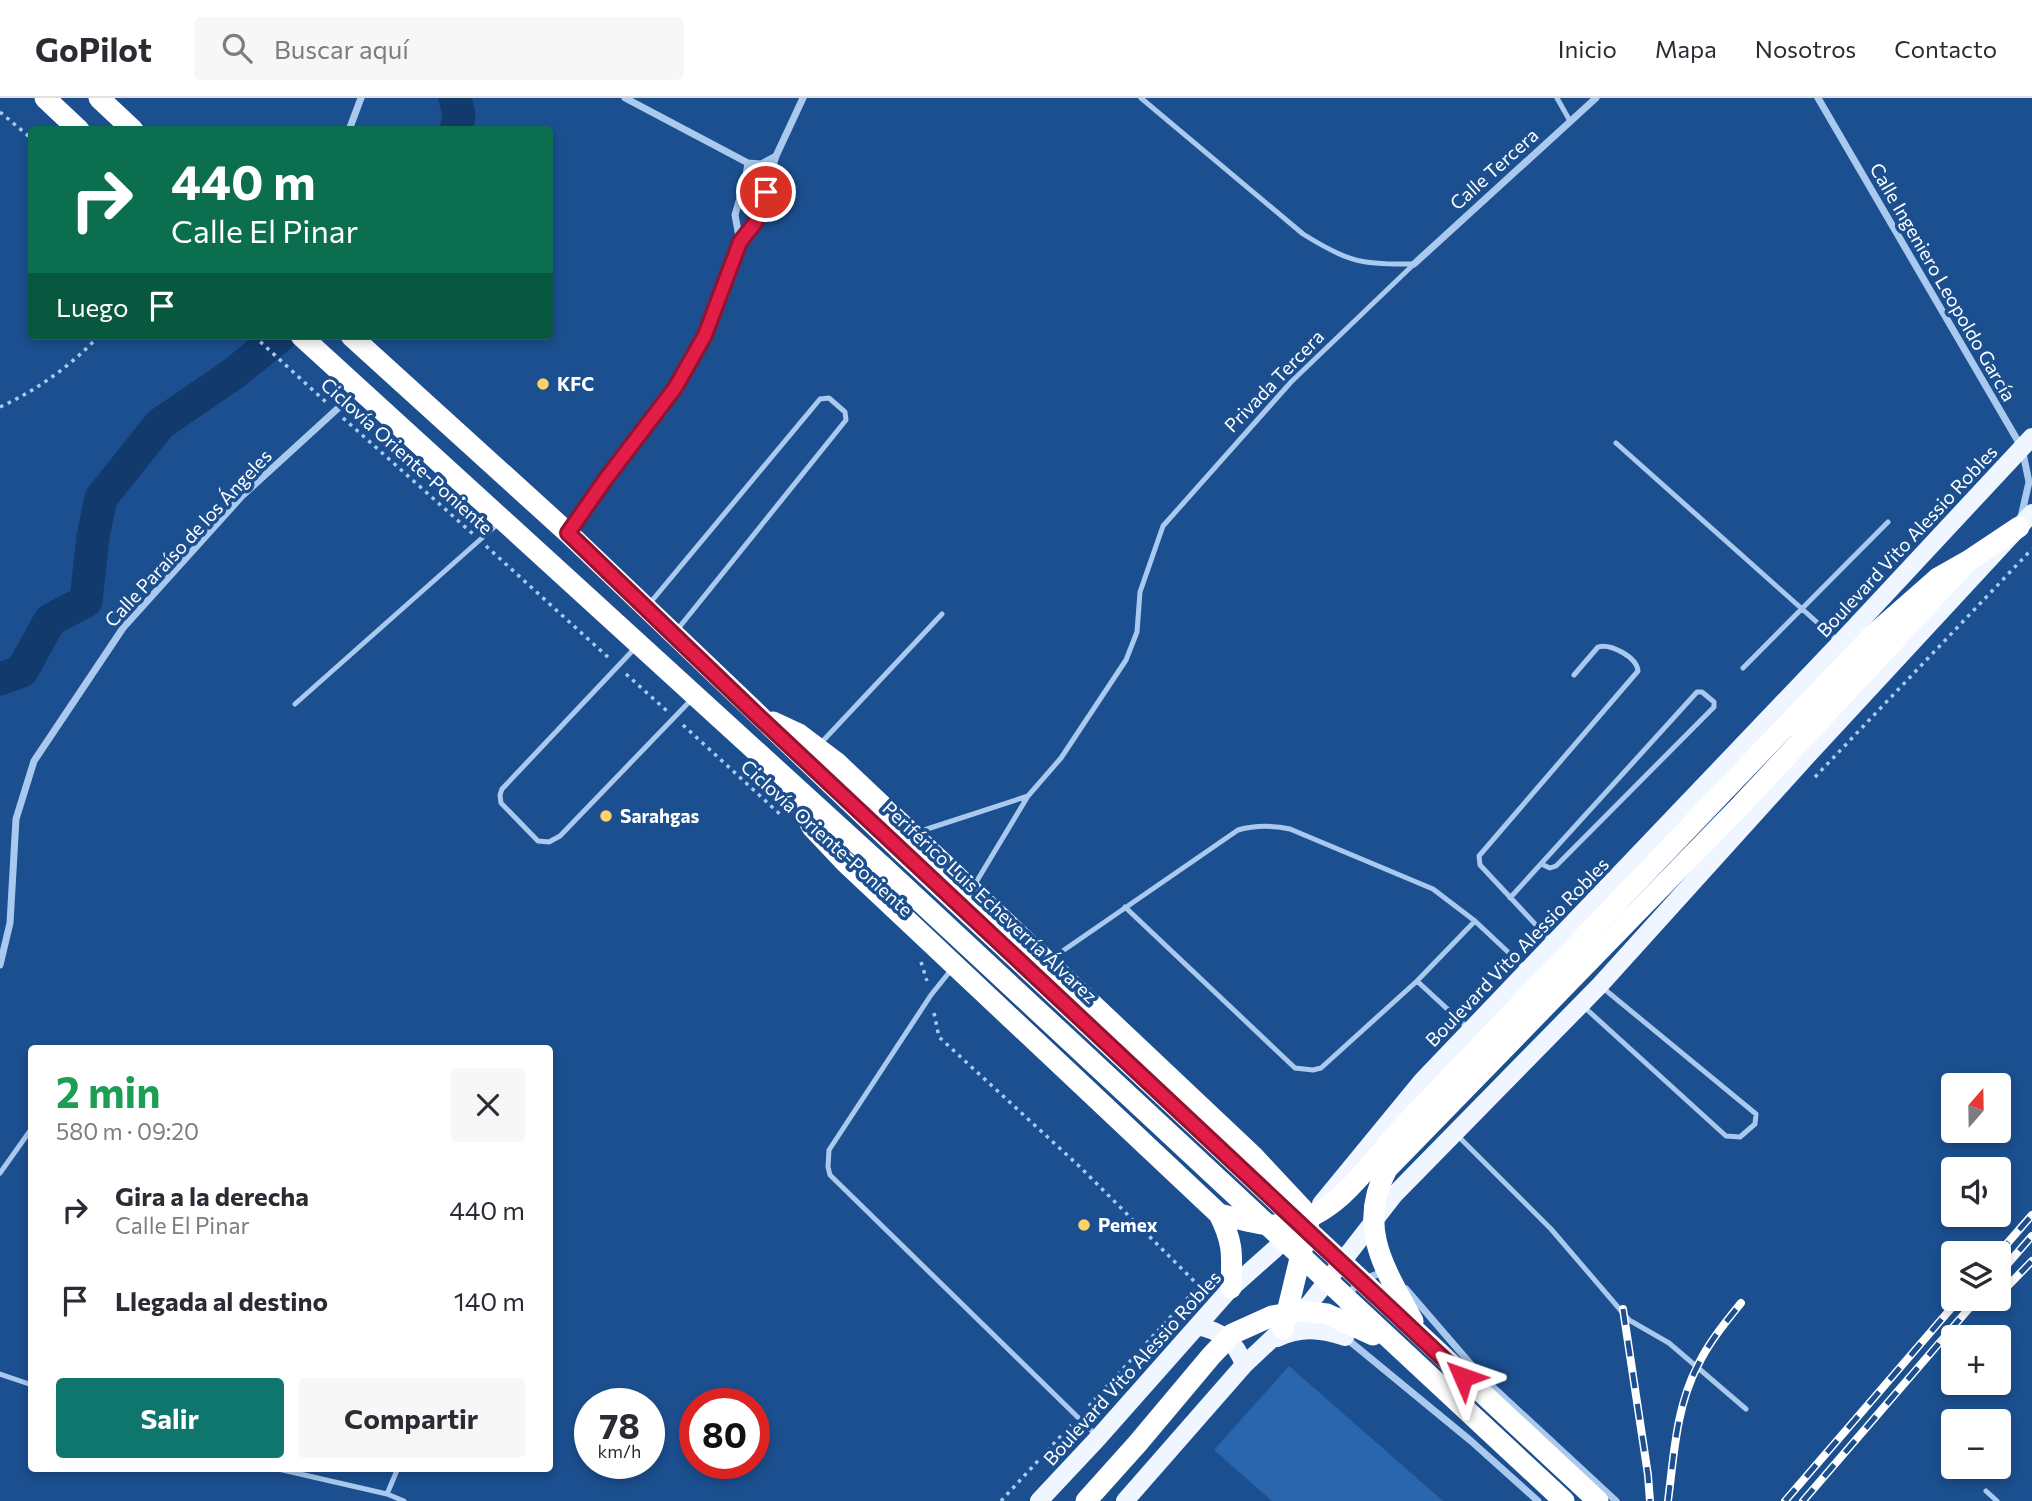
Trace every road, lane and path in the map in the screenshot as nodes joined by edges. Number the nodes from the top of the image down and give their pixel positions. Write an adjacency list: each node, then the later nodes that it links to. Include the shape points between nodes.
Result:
1 (45, 98): 12 (highway)
2 (99, 98): 13 (highway)
3 (361, 98): 14 (street)
4 (625, 98): 17 (street)
5 (803, 98): 16 (street)
6 (1141, 98): 19 (lane, via 1303,234 1330,251 1372,265)
7 (1557, 98): 11 (lane)
8 (1596, 98): 11 (street, Calle Tercera)
9 (1818, 98): 27 (street, Calle Ingeniero Leopoldo García)
10 (0, 112): 15 (path)
11 (1570, 121): 19 (street, Calle Tercera)
12 (75, 126)
13 (129, 126)
14 (350, 126)
15 (28, 136)
16 (776, 156): 17 (street, via 761,164); 18 (street, via 755,223)
17 (748, 163): 18 (street, via 735,215)
18 (740, 242): 32 (street, via 705,335 675,388)
19 (1414, 264): 50 (lane, Privada Tercera, via 1292,382 1163,526 1140,592 1137,632 1126,660 1061,758)
20 (95, 340): 25 (path, via 54,376)
21 (258, 340): 26 (path, Ciclovía Oriente-Poniente)
22 (305, 340): 24 (highway)
23 (354, 340): 32 (highway, Periférico Luis Echeverría Álvarez)
24 (358, 390): 26 (street, Calle Paraíso de los Ángeles); 29 (highway)
25 (0, 407)
26 (334, 410): 33 (path, Ciclovía Oriente-Poniente); 61 (street, Calle Paraíso de los Ángeles, via 242,496 123,628 34,761 16,819 10,923)
27 (2027, 442): 30 (street, Calle Ingeniero Leopoldo García); 39 (main road, Boulevard Vito Alessio Robles)
28 (1616, 443): 36 (lane)
29 (502, 520): 33 (lane); 40 (highway)
30 (2026, 520): 34 (highway); 65 (main road)
31 (1888, 522): 36 (lane)
32 (568, 533): 35 (highway, Periférico Luis Echeverría Álvarez)
33 (480, 540): 41 (path, Ciclovía Oriente-Poniente); 45 (lane)
34 (1969, 561): 75 (highway, via 1938,578 1872,636 1396,1133 1349,1188); 82 (highway, bridge, via 1743,803 1387,1169 1377,1192 1372,1222 1375,1241)
35 (645, 608): 38 (highway, Periférico Luis Echeverría Álvarez); 38 (lane, via 820,400 829,398 845,412 846,420)
36 (1802, 609): 39 (lane); 42 (lane)
37 (942, 614): 48 (lane)
38 (673, 636): 46 (highway, Periférico Luis Echeverría Álvarez)
39 (1840, 643): 58 (main road, Boulevard Vito Alessio Robles)
40 (638, 644): 41 (lane); 44 (highway)
41 (617, 666): 47 (path, Ciclovía Oriente-Poniente); 47 (lane, via 502,789 501,803 538,841 560,836)
42 (1743, 668)
43 (1574, 676): 55 (lane, via 1601,645 1610,646 1638,668 1481,852 1480,865)
44 (695, 696): 47 (lane); 49 (highway)
45 (295, 704)
46 (758, 716): 48 (highway); 52 (highway, Periférico Luis Echeverría Álvarez)
47 (674, 717): 51 (path, Ciclovía Oriente-Poniente)
48 (818, 747): 52 (highway)
49 (787, 779): 62 (highway, via 812,827); 83 (highway, bridge)
50 (1028, 796): 52 (lane); 54 (lane)
51 (783, 817)
52 (905, 841): 54 (highway); 82 (highway, Periférico Luis Echeverría Álvarez, bridge)
53 (1541, 864): 53 (lane, via 1697,692 1714,702 1556,866); 55 (lane)
54 (971, 890): 60 (highway)
55 (1510, 898): 58 (lane)
56 (1125, 908): 57 (lane, via 1238,830 1273,826 1416,880); 60 (lane); 64 (lane, via 1295,1068 1321,1068)
57 (1475, 921): 63 (lane); 64 (lane)
58 (1553, 944): 63 (main road, Boulevard Vito Alessio Robles)
59 (920, 959): 66 (path)
60 (1047, 962): 71 (highway)
61 (0, 965)
62 (955, 965): 66 (lane); 74 (highway)
63 (1528, 971): 68 (main road, Boulevard Vito Alessio Robles)
64 (1417, 981): 68 (lane)
65 (1600, 985): 67 (main road); 67 (lane, via 1756,1114 1755,1124 1740,1137 1726,1136)
66 (931, 995): 88 (lane, via 829,1150 830,1175); 88 (path, via 939,1037 1079,1166 1199,1286)
67 (1581, 1004): 69 (main road)
68 (1471, 1031): 75 (main road, Boulevard Vito Alessio Robles, via 1422,1081)
69 (1456, 1133): 73 (main road); 87 (lane, via 1551,1229 1629,1320 1669,1343)
70 (28, 1134): 72 (lane)
71 (1254, 1157): 74 (highway, via 1254,1188 1233,1210); 75 (highway)
72 (0, 1172)
73 (1394, 1195): 76 (street, via 1384,1226); 78 (main road)
74 (1219, 1214): 75 (highway, via 1286,1225); 77 (highway, via 1230,1236)
75 (1310, 1217): 77 (main road, Boulevard Vito Alessio Robles); 78 (main road); 80 (highway)
76 (1394, 1275): 81 (street, via 1368,1277 1347,1296 1341,1323); 102 (street, via 1481,1376)
77 (1231, 1288): 79 (main road, Boulevard Vito Alessio Robles)
78 (1310, 1303): 80 (main road); 81 (street)
79 (1198, 1326): 84 (main road, via 1225,1336); 89 (main road, Boulevard Vito Alessio Robles)
80 (1275, 1336): 81 (main road, via 1306,1329); 84 (main road)
81 (1345, 1337): 99 (street)
82 (1424, 1341): 101 (highway, Periférico Luis Echeverría Álvarez, bridge)
83 (1407, 1357): 97 (highway, bridge, via 1327,1314 1300,1311 1252,1323 1232,1334 1211,1356); 100 (highway, bridge)
84 (1244, 1365): 98 (main road)
85 (0, 1374): 86 (lane)
86 (28, 1384)
87 (1746, 1409)
88 (1077, 1418): 89 (lane); 95 (path)
89 (1098, 1438): 96 (main road, Boulevard Vito Alessio Robles)
90 (291, 1472): 93 (lane)
91 (396, 1472): 93 (lane)
92 (1986, 1491): 103 (lane)
93 (387, 1494): 94 (lane)
94 (404, 1501)
95 (1001, 1501)
96 (1039, 1501)
97 (1086, 1501)
98 (1125, 1501)
99 (1538, 1501)
100 (1564, 1501)
101 (1598, 1501)
102 (1616, 1501)
103 (1997, 1501)

